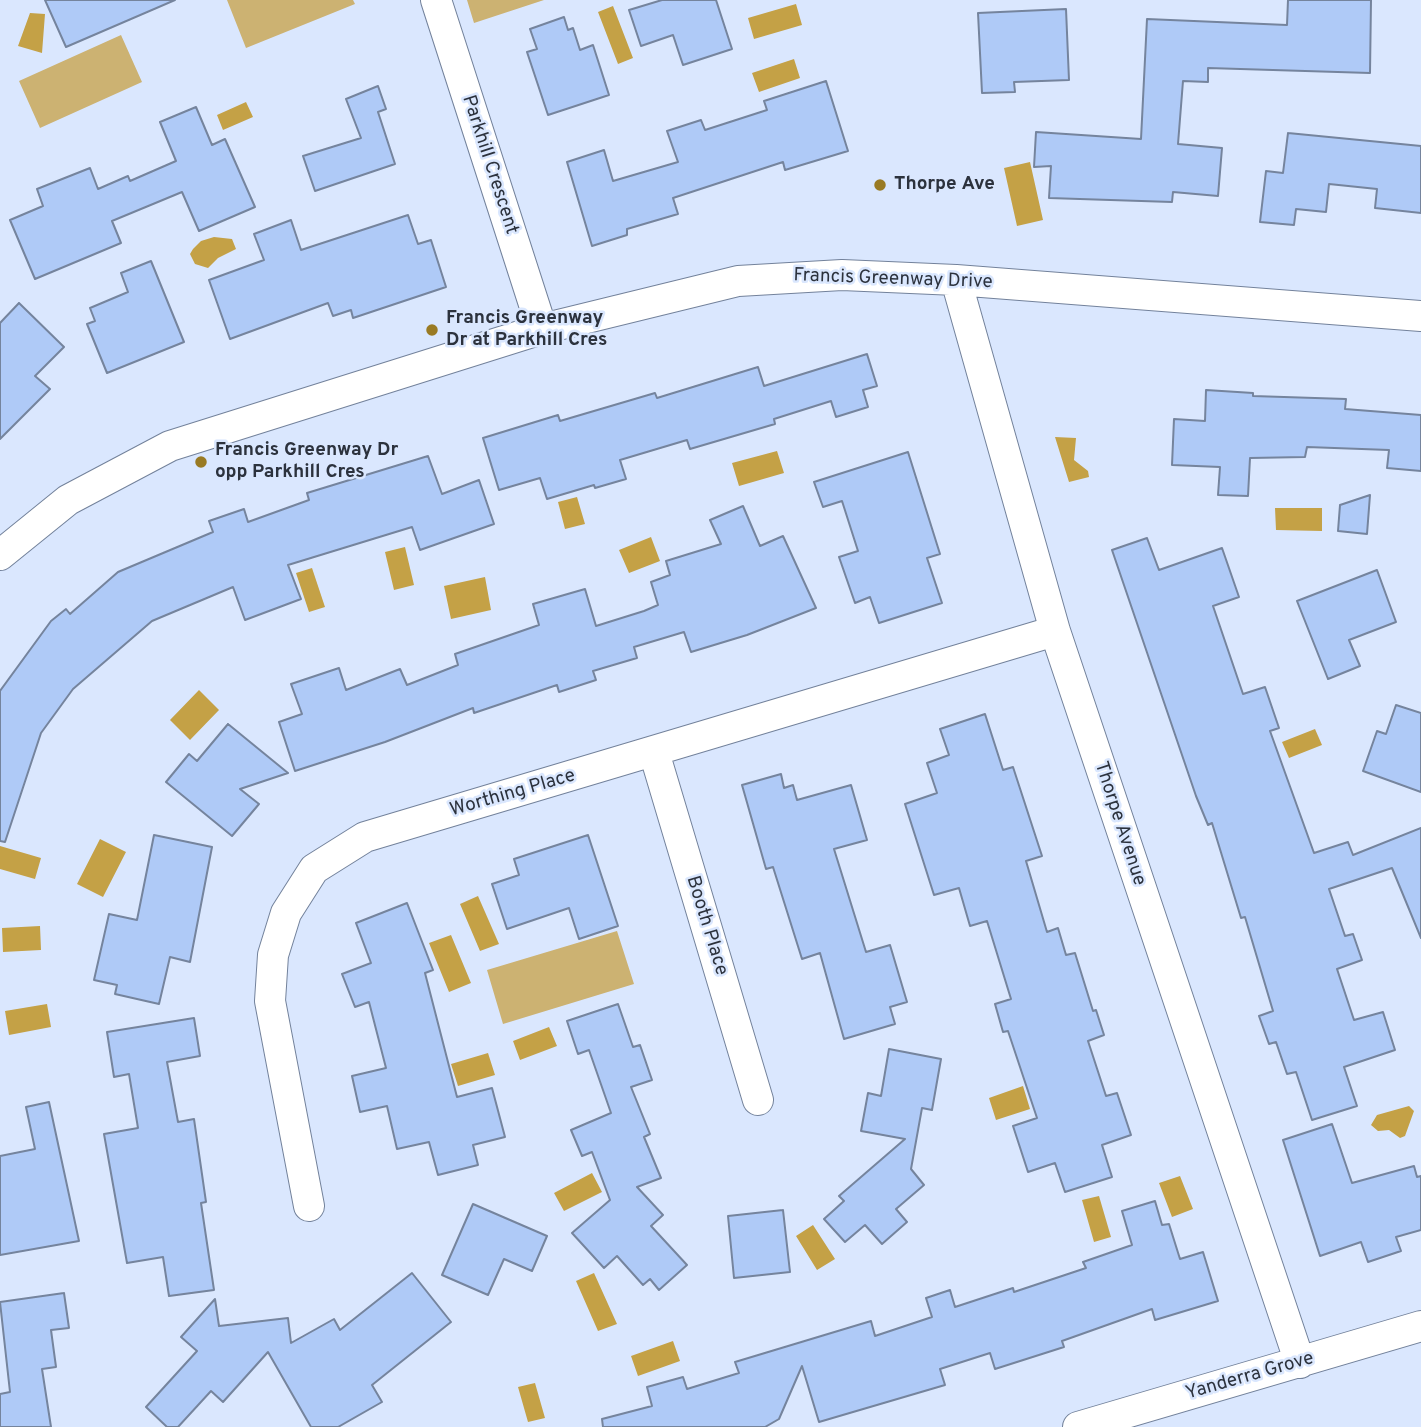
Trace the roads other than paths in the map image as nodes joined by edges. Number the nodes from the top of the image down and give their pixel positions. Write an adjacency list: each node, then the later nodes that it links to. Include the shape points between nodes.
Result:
1 (436, 0): 4 (street, Parkhill Crescent)
2 (956, 280): 3 (street, Francis Greenway Drive); 4 (street, Francis Greenway Drive, via 842,275 738,281); 6 (street, Thorpe Avenue)
3 (1421, 316)
4 (542, 329): 5 (street, Francis Greenway Drive, via 170,446 68,500)
5 (0, 555)
6 (1055, 631): 7 (street, Worthing Place); 11 (street, Thorpe Avenue)
7 (654, 752): 8 (street, Booth Place); 9 (street, Worthing Place, via 365,837 314,869 286,914 272,955 270,1001)
8 (758, 1100)
9 (309, 1206)
10 (1421, 1325): 11 (street, Yanderra Grove)
11 (1300, 1363): 12 (street, Yanderra Grove)
12 (1078, 1427)

